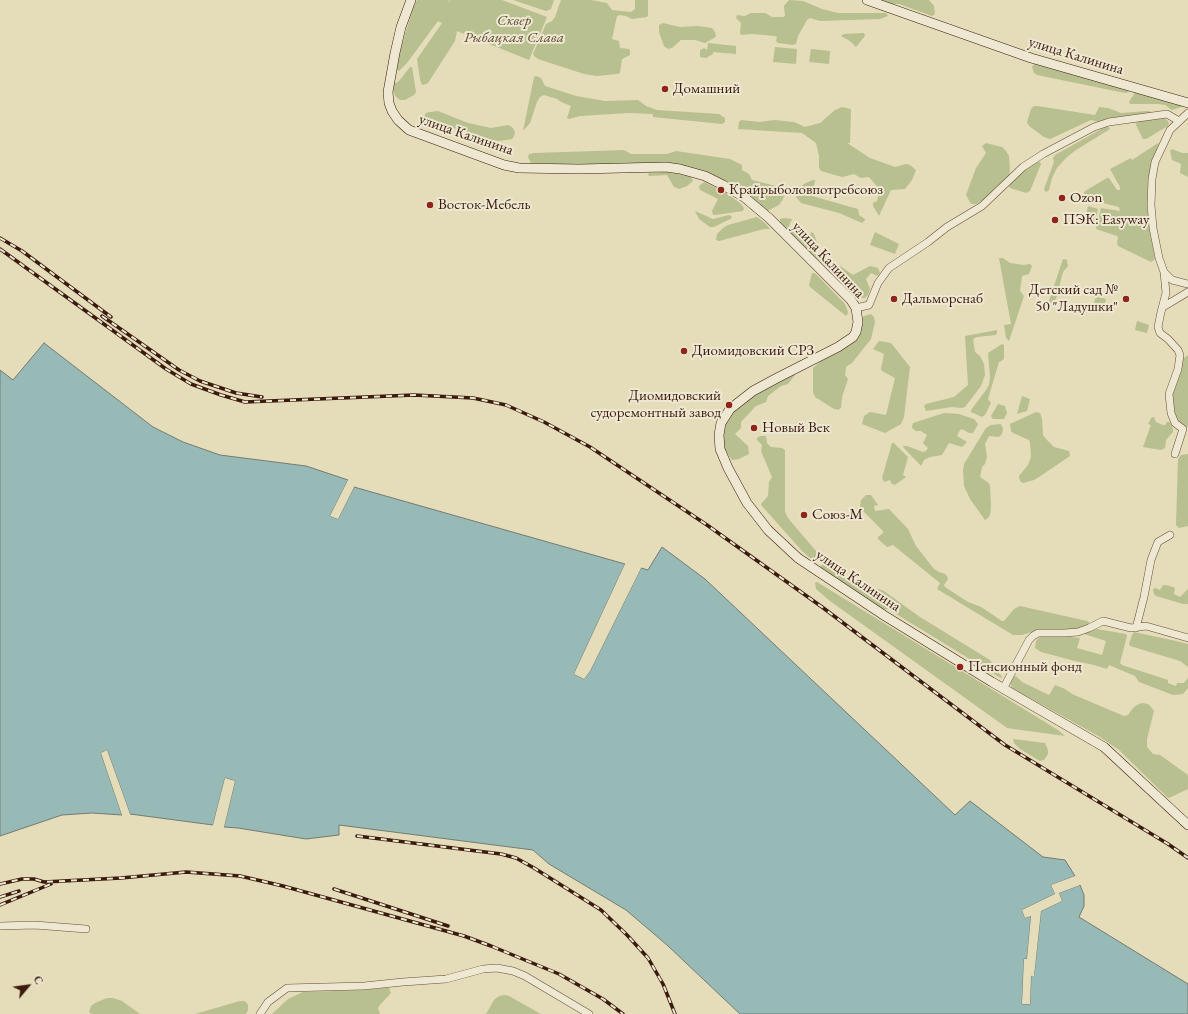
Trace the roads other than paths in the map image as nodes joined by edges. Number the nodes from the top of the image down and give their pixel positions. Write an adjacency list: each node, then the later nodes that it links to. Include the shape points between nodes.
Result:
1 (411, 0): 10 (main road, улица Калинина, via 401,27 388,92 393,114 409,130 504,165 519,168 666,167 705,176 723,184 769,218)
2 (867, 0): 3 (main road, улица Калинина, via 1032,58)
3 (1188, 103)
4 (1188, 113): 5 (street)
5 (1179, 121): 6 (street, via 1170,130 1152,173 1153,228); 10 (street, via 1167,114 1109,122 1094,127 1043,154 1023,167 982,206 889,268 878,283 869,305)
6 (1164, 272): 7 (street, via 1172,280); 9 (street, via 1166,293)
7 (1188, 284)
8 (1188, 292): 9 (street)
9 (1162, 307): 11 (street, via 1158,330 1180,355 1169,394 1175,423 1183,429)
10 (856, 308): 15 (main road, улица Калинина, via 857,328 848,342 753,391 730,410 721,422 720,449 747,503 779,541 815,569 885,616)
11 (1175, 454)
12 (1170, 535): 13 (street, via 1158,542)
13 (1136, 628): 14 (street, via 1146,626); 15 (street, via 1103,621 1078,632 1038,633 1029,640)
14 (1188, 638)
15 (1003, 689): 16 (main road, улица Калинина, via 1104,747)
16 (1188, 825)
17 (0, 926): 18 (street, via 35,925)
18 (86, 929)
19 (260, 1014): 20 (street, via 268,1002 287,988 364,986 446,979 497,968 525,976)
20 (589, 1014)

